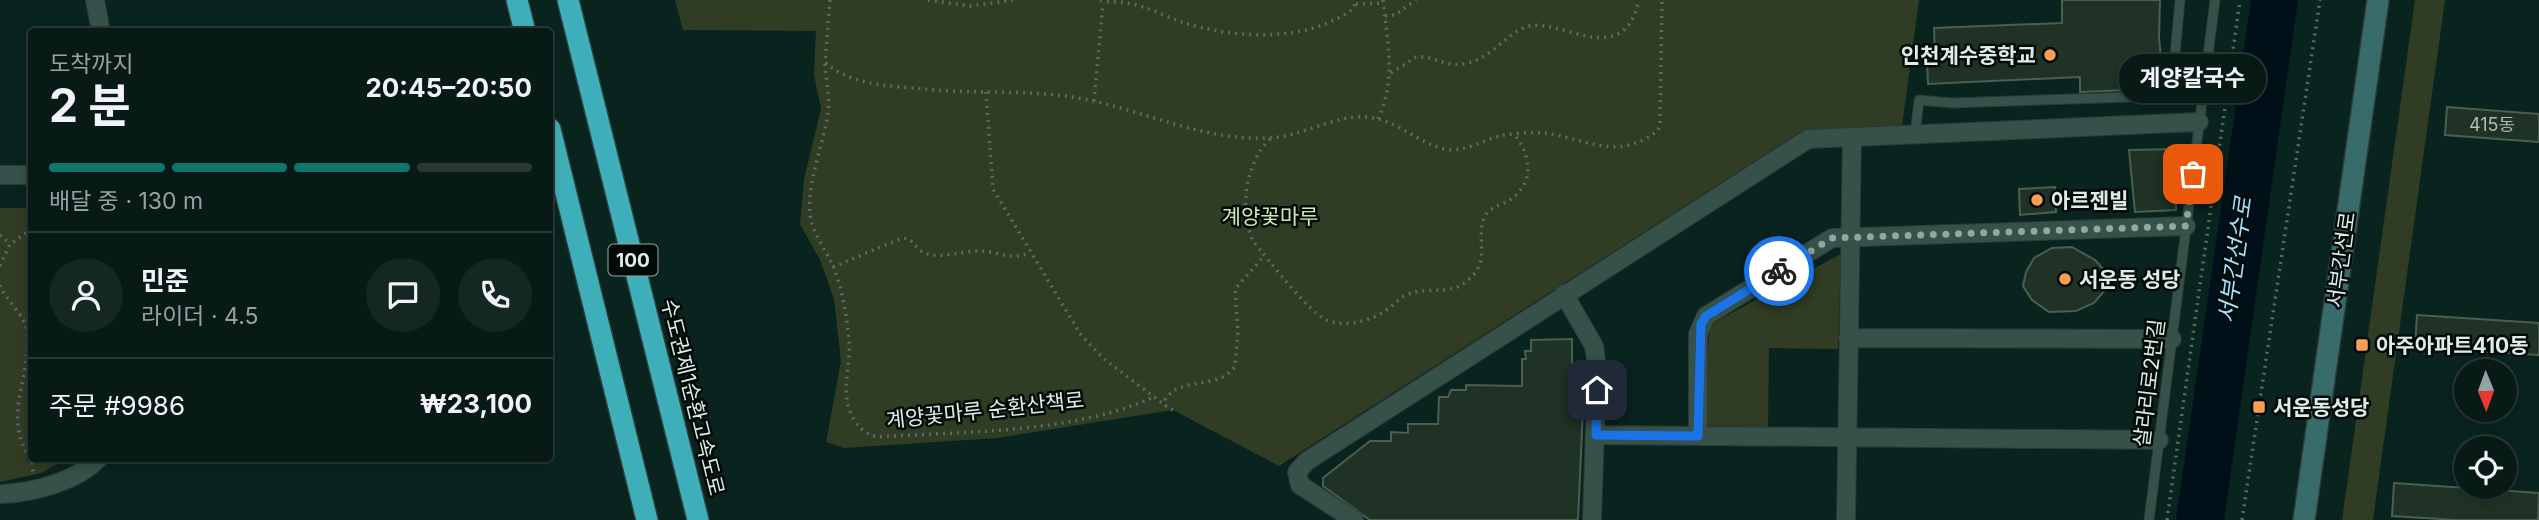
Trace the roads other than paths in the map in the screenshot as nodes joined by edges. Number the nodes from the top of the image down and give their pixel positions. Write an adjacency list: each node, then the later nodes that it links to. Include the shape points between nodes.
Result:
1 (95, 0): 7 (street)
2 (517, 0): 8 (highway)
3 (568, 0): 27 (highway, 수도권제1순환고속도로 / 100)
4 (2180, 0): 10 (lane, via 2168,93 1951,103 1919,100)
5 (2215, 0): 9 (lane, 살라리로2번길)
6 (2378, 0): 32 (main road, 서부간선로)
7 (100, 28)
8 (524, 28)
9 (2199, 122): 10 (street); 15 (lane, 살라리로2번길)
10 (1915, 135): 11 (street)
11 (1852, 137): 16 (street); 17 (street, via 1808,139)
12 (553, 141): 26 (highway, 100)
13 (0, 175): 14 (street)
14 (28, 175)
15 (2186, 226): 16 (street); 19 (lane, 살라리로2번길)
16 (1850, 237): 18 (street); 21 (street, via 1832,238 1706,316 1698,334)
17 (1564, 294): 20 (street, via 1594,346); 28 (street, via 1307,461 1297,472 1300,485)
18 (1849, 338): 19 (street); 22 (street)
19 (2172, 339): 23 (lane, 살라리로2번길)
20 (1596, 435): 21 (street); 29 (street)
21 (1698, 436): 22 (street)
22 (1847, 437): 23 (street); 30 (street)
23 (2159, 440): 31 (lane, 살라리로2번길)
24 (95, 462): 25 (street, via 33,489)
25 (0, 494)
26 (647, 520)
27 (698, 520)
28 (1354, 520)
29 (1592, 520)
30 (1846, 520)
31 (2149, 520)
32 (2304, 520)

